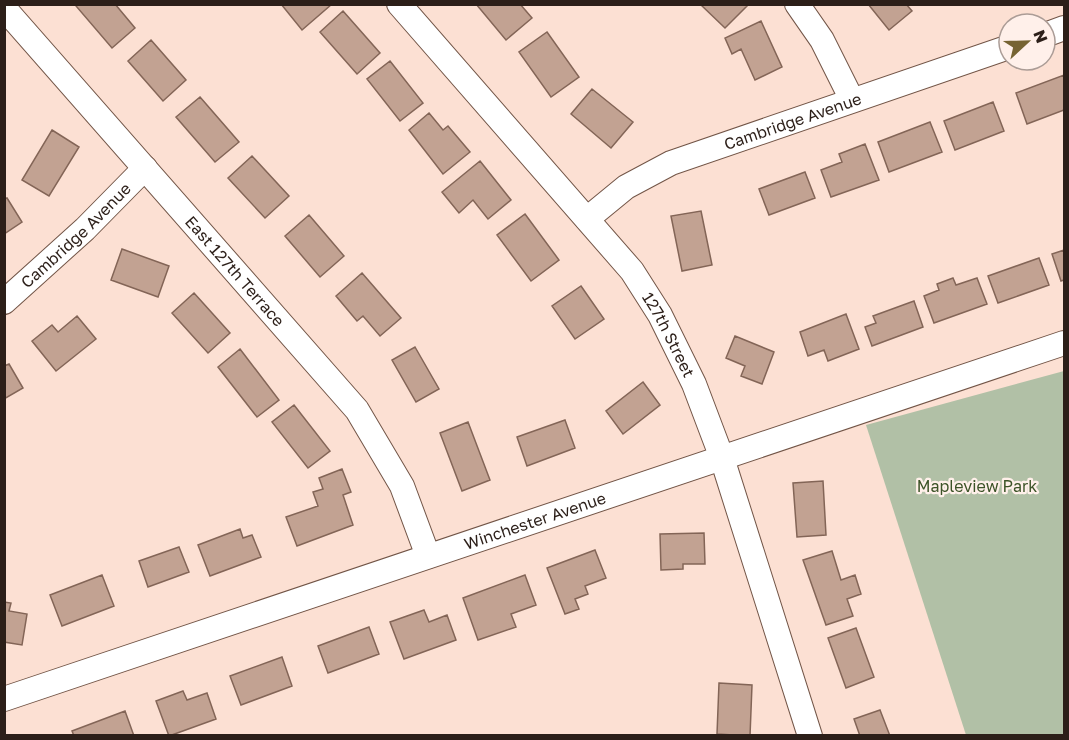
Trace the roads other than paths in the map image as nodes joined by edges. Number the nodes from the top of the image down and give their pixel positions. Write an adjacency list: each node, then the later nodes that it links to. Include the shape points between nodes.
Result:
1 (399, 4): 7 (street, 127th Street)
2 (797, 4): 5 (street, via 822,40)
3 (4, 8): 6 (street, East 127th Terrace)
4 (997, 51): 5 (street, Cambridge Avenue)
5 (852, 100): 7 (street, Cambridge Avenue, via 671,163 626,187)
6 (145, 168): 8 (street, Cambridge Avenue); 11 (street, East 127th Terrace, via 357,410 402,486)
7 (587, 219): 10 (street, 127th Street, via 632,271 660,315 694,384)
8 (4, 302)
9 (1065, 343): 10 (street, Winchester Avenue)
10 (722, 458): 11 (street, Winchester Avenue); 13 (street, 127th Street)
11 (428, 556): 12 (street, Winchester Avenue)
12 (4, 699)
13 (810, 735)

